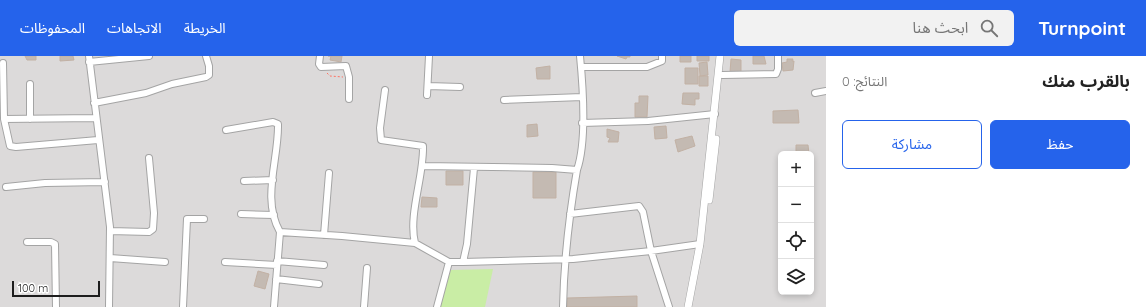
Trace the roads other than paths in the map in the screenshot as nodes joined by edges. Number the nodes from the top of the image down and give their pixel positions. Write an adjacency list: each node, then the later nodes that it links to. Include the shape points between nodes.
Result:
1 (149, 56): 10 (street)
2 (206, 56): 24 (street, via 210,70 206,77 146,93)
3 (320, 56): 22 (street, via 321,67 346,66)
4 (429, 56): 15 (street)
5 (580, 56): 12 (street)
6 (662, 56): 12 (street, via 662,61 647,67)
7 (720, 56): 25 (street)
8 (723, 56): 13 (street)
9 (778, 56): 13 (street, via 776,74)
10 (89, 59): 24 (street)
11 (3, 62): 27 (street)
12 (581, 67): 21 (street)
13 (722, 75): 72 (street, via 713,168)
14 (30, 84): 28 (street)
15 (428, 86): 16 (street); 20 (street)
16 (460, 87)
17 (385, 90): 33 (street, via 380,138 383,141 422,144)
18 (826, 90): 19 (street)
19 (815, 93)
20 (427, 95)
21 (582, 97): 23 (street); 29 (street)
22 (349, 99)
23 (504, 100)
24 (94, 103): 26 (street)
25 (715, 114): 29 (street, via 648,121); 50 (street)
26 (96, 118): 28 (street); 31 (street)
27 (4, 119): 28 (street); 31 (street, via 12,147)
28 (30, 119)
29 (582, 123): 35 (street)
30 (226, 130): 37 (street, via 273,122 278,124)
31 (98, 140): 39 (street)
32 (149, 158): 45 (street, via 153,229 149,232)
33 (423, 166): 34 (street); 49 (street, via 413,230)
34 (474, 168): 35 (street); 57 (street)
35 (577, 170): 42 (street)
36 (329, 173): 47 (street)
37 (273, 180): 38 (street); 43 (street, via 271,198)
38 (244, 181)
39 (105, 182): 40 (street); 45 (street)
40 (6, 187)
41 (241, 214): 43 (street)
42 (570, 214): 51 (street, via 639,206 643,212); 53 (street)
43 (274, 215): 46 (street)
44 (204, 219): 65 (street, via 187,219)
45 (110, 231): 52 (street)
46 (280, 232): 47 (street); 58 (street)
47 (324, 235): 49 (street)
48 (27, 242): 64 (street, via 55,244)
49 (415, 243): 56 (street)
50 (700, 244): 51 (street); 71 (street)
51 (651, 251): 53 (street); 70 (street)
52 (110, 258): 54 (street); 63 (street)
53 (564, 259): 57 (street); 69 (street)
54 (165, 262)
55 (225, 262): 58 (street)
56 (449, 262): 57 (street); 68 (street)
57 (463, 262)
58 (277, 263): 59 (street); 61 (street)
59 (324, 265)
60 (367, 268): 67 (street)
61 (276, 279): 62 (street); 66 (street)
62 (319, 284)
63 (108, 305)
64 (56, 307)
65 (183, 307)
66 (274, 307)
67 (364, 307)
68 (437, 307)
69 (563, 307)
70 (669, 307)
71 (688, 307)
72 (691, 307)

